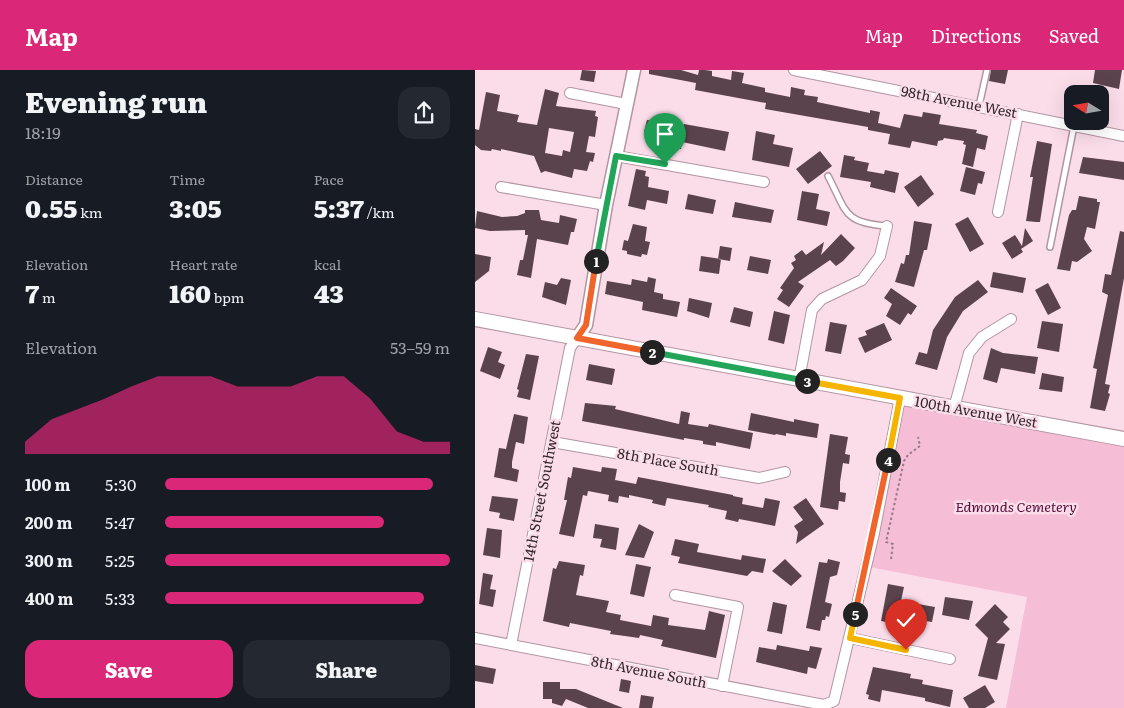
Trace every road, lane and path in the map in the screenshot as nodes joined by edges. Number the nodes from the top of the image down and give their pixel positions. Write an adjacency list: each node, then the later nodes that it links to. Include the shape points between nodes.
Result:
1 (633, 70): 5 (street)
2 (794, 70): 6 (street, 98th Avenue West)
3 (987, 70): 6 (lane)
4 (570, 93): 5 (street)
5 (626, 104): 12 (street)
6 (979, 106): 7 (street, 98th Avenue West)
7 (1018, 114): 8 (street, 98th Avenue West); 17 (street)
8 (1064, 123)
9 (1073, 130): 19 (lane)
10 (1097, 130): 11 (street, 98th Avenue West)
11 (1124, 136)
12 (616, 156): 14 (street); 16 (street)
13 (828, 176): 18 (lane, via 848,214 856,222)
14 (764, 182)
15 (501, 186): 16 (street)
16 (606, 204): 22 (street, via 586,325)
17 (999, 212)
18 (887, 226): 23 (street, via 880,256 862,280 823,299 811,310)
19 (1049, 247)
20 (475, 319): 22 (main road, 100th Avenue West)
21 (1011, 319): 25 (street, via 982,337 969,353)
22 (577, 338): 23 (main road, 100th Avenue West); 28 (street, 14th Street Southwest, via 570,348)
23 (799, 380): 24 (main road, 100th Avenue West)
24 (900, 398): 25 (main road, 100th Avenue West); 33 (street)
25 (954, 408): 27 (main road, 100th Avenue West)
26 (918, 437): 30 (path, via 920,446 907,454 904,461 886,542 893,544)
27 (1124, 438)
28 (552, 442): 29 (street, 8th Place South, via 759,478); 34 (street, 14th Street Southwest)
29 (785, 472)
30 (891, 558)
31 (675, 595): 36 (street, via 738,607)
32 (475, 638): 34 (street, 8th Avenue South)
33 (850, 638): 35 (street); 37 (street, via 837,697)
34 (511, 645): 36 (street, 8th Avenue South)
35 (950, 659)
36 (722, 686): 37 (street, 8th Avenue South)
37 (823, 706)

